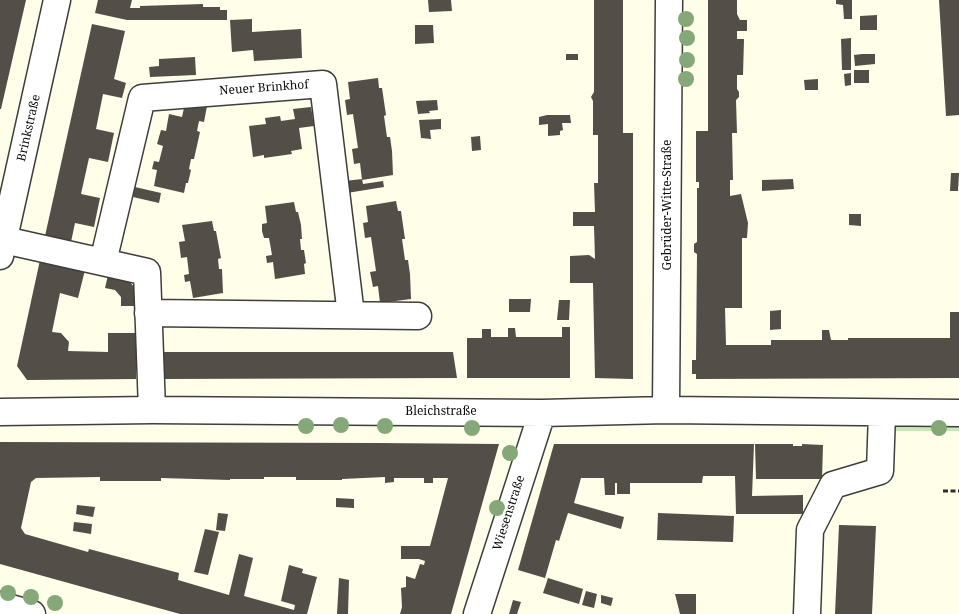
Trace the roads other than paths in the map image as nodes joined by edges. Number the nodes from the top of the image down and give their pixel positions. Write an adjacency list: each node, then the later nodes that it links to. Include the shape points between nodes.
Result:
1 (58, 0): 3 (street, Brinkstraße)
2 (669, 0): 9 (street, Gebrüder-Witte-Straße)
3 (2, 248): 4 (street)
4 (103, 262): 5 (street, via 147,272); 6 (street, Neuer Brinkhof, via 142,98 323,84)
5 (148, 313): 6 (street); 8 (street)
6 (351, 315): 7 (street)
7 (418, 316)
8 (152, 410): 10 (street, Bleichstraße); 11 (street, Bleichstraße)
9 (666, 410): 11 (street, Bleichstraße); 12 (street, Bleichstraße)
10 (0, 412)
11 (542, 413): 16 (street, Wiesenstraße)
12 (882, 413): 13 (street, Bleichstraße); 17 (street, via 880,471 833,485 810,530)
13 (959, 413)
14 (0, 605): 15 (street)
15 (32, 614)
16 (477, 614)
17 (807, 614)

